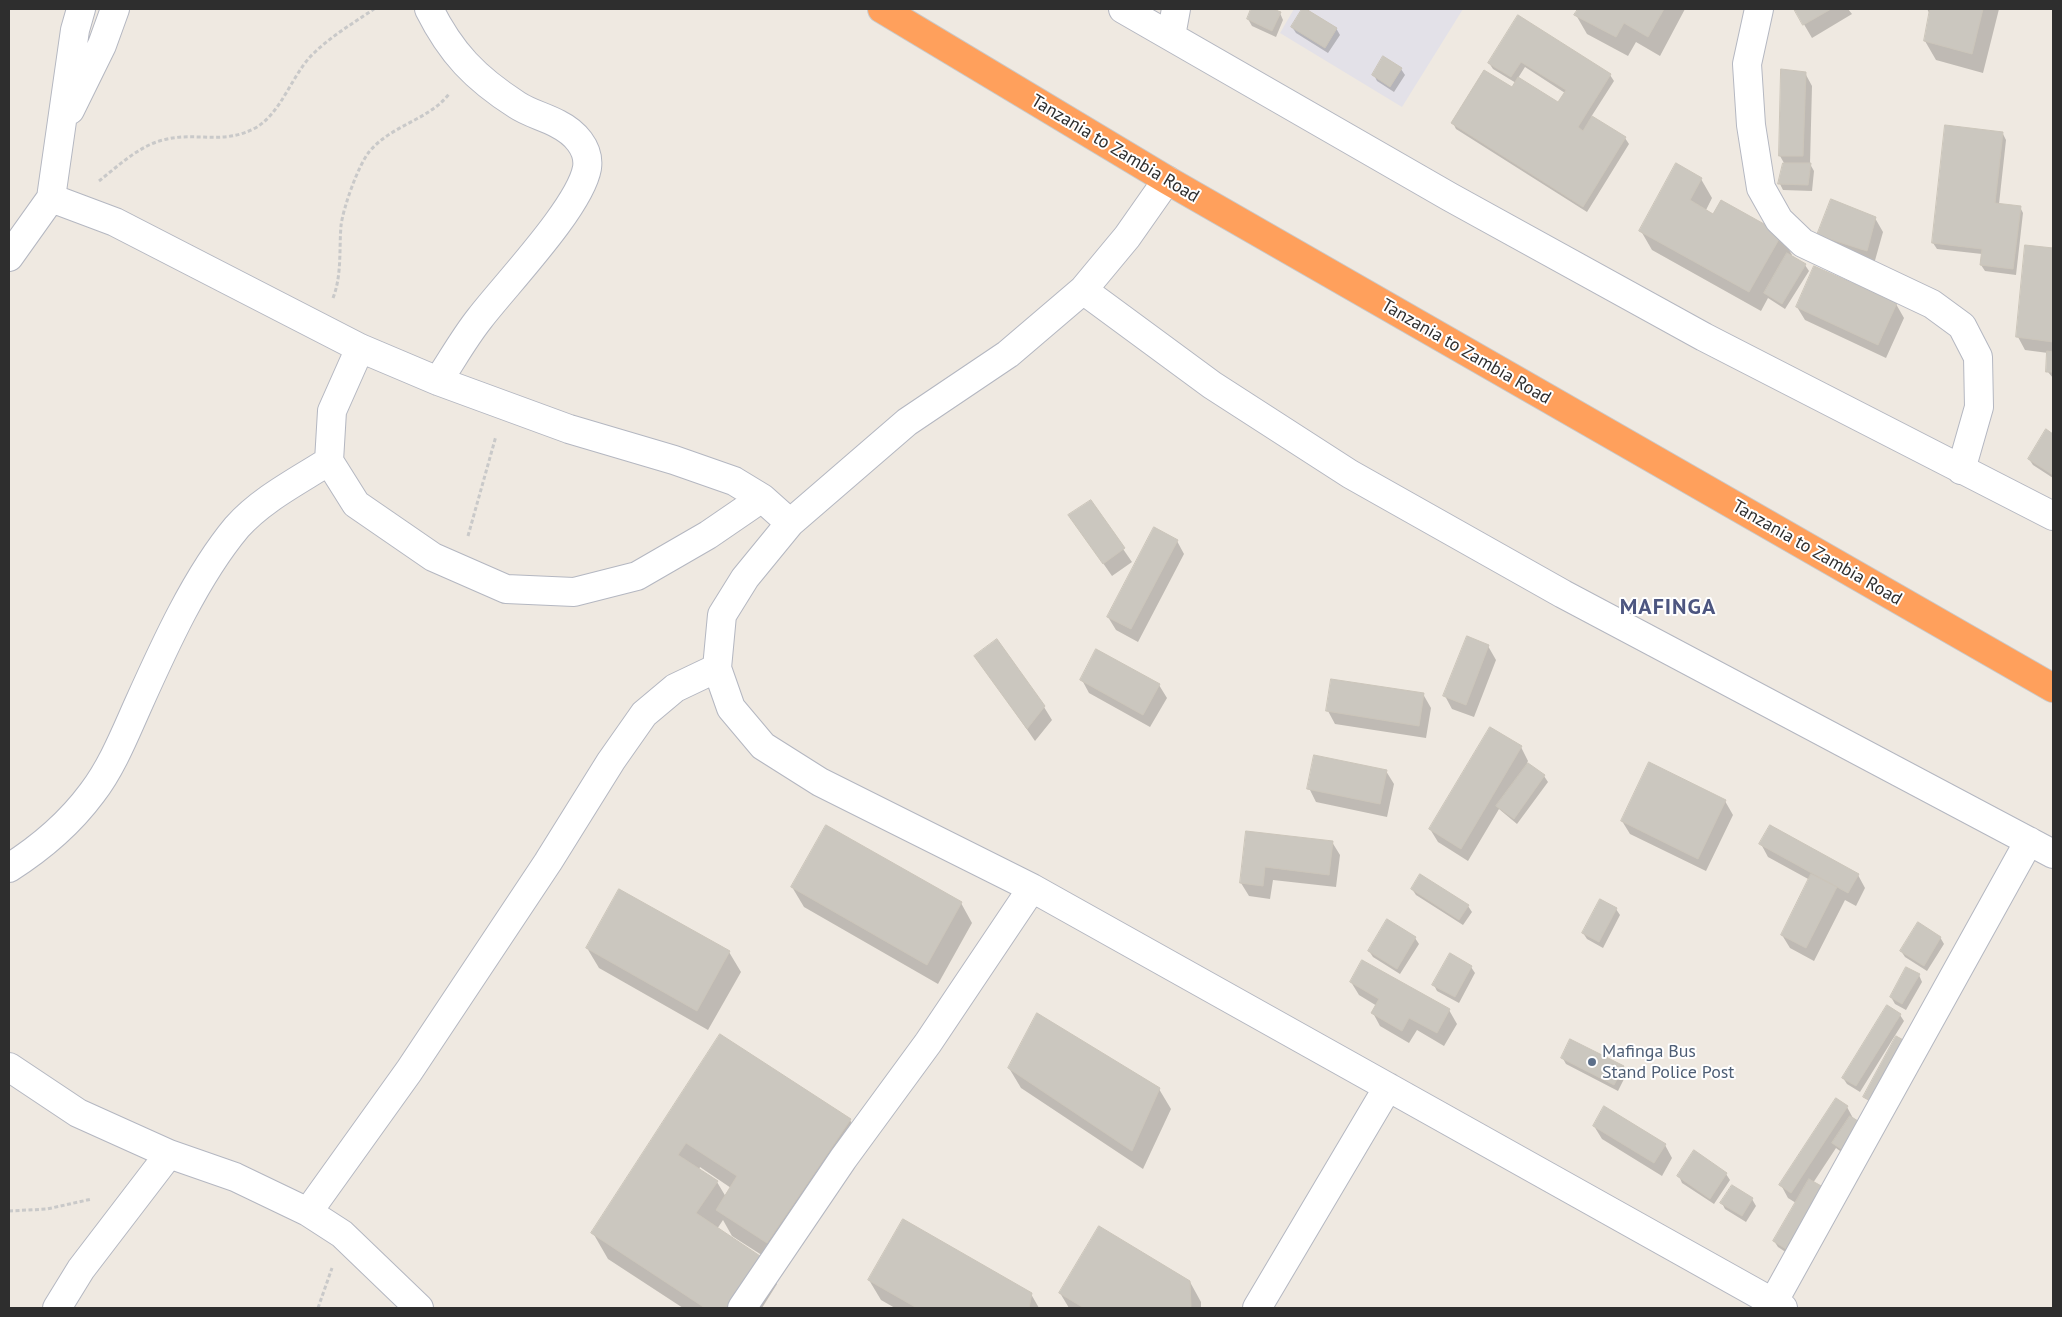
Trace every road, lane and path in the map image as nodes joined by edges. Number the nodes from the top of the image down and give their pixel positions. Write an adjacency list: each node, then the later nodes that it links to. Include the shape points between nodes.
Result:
1 (81, 9): 11 (street)
2 (115, 9): 11 (street, via 91,70)
3 (374, 9): 13 (path, via 332,37 310,58 278,104 258,126 217,139 165,139)
4 (429, 9): 10 (street, via 452,51)
5 (882, 9): 12 (highway, Tanzania to Zambia Road)
6 (1123, 9): 9 (street)
7 (1176, 9): 9 (street)
8 (1759, 9): 21 (street, via 1747,64 1751,125 1761,188 1779,220 1803,243 1932,304 1962,326 1978,357 1979,407)
9 (1171, 36): 21 (street, via 1450,197 1704,337)
10 (469, 68): 16 (path, via 446,97 383,137 368,154 341,224 334,295); 18 (street, via 518,105 575,135 585,150 587,167 580,186 561,217 478,320)
11 (61, 124): 13 (street)
12 (1166, 180): 15 (street, via 1127,238); 27 (highway, Tanzania to Zambia Road)
13 (58, 201): 14 (street); 16 (street, via 115,222)
14 (9, 257)
15 (1083, 290): 24 (street, via 1008,354 907,422); 28 (street, via 1212,385 1350,474 1563,594)
16 (321, 328): 17 (street)
17 (360, 348): 18 (street); 20 (street, via 332,411)
18 (438, 381): 19 (street)
19 (505, 406): 22 (street, via 734,481); 25 (path)
20 (329, 461): 25 (street, via 356,504 433,557); 30 (street, via 275,495 238,527 200,582 94,791 39,849)
21 (1961, 470): 23 (street)
22 (762, 498): 24 (street); 25 (street, via 708,535 637,576 574,592 506,589)
23 (2053, 516)
24 (790, 523): 26 (street, via 744,578 722,615)
25 (459, 568)
26 (717, 668): 31 (street, via 731,708 763,746 820,782); 37 (street, via 675,688 644,714 409,1071)
27 (2053, 688)
28 (2030, 841): 29 (street); 38 (street)
29 (2053, 854)
30 (9, 868)
31 (1032, 888): 33 (street); 41 (street)
32 (9, 1067): 34 (street, via 78,1113)
33 (1388, 1087): 38 (street); 42 (street)
34 (169, 1154): 35 (street); 37 (street, via 235,1177)
35 (140, 1193): 36 (path, via 47,1209); 39 (street, via 81,1269)
36 (9, 1211)
37 (308, 1212): 40 (street, via 342,1234)
38 (1775, 1306)
39 (57, 1308)
40 (419, 1308)
41 (742, 1308)
42 (1257, 1308)

